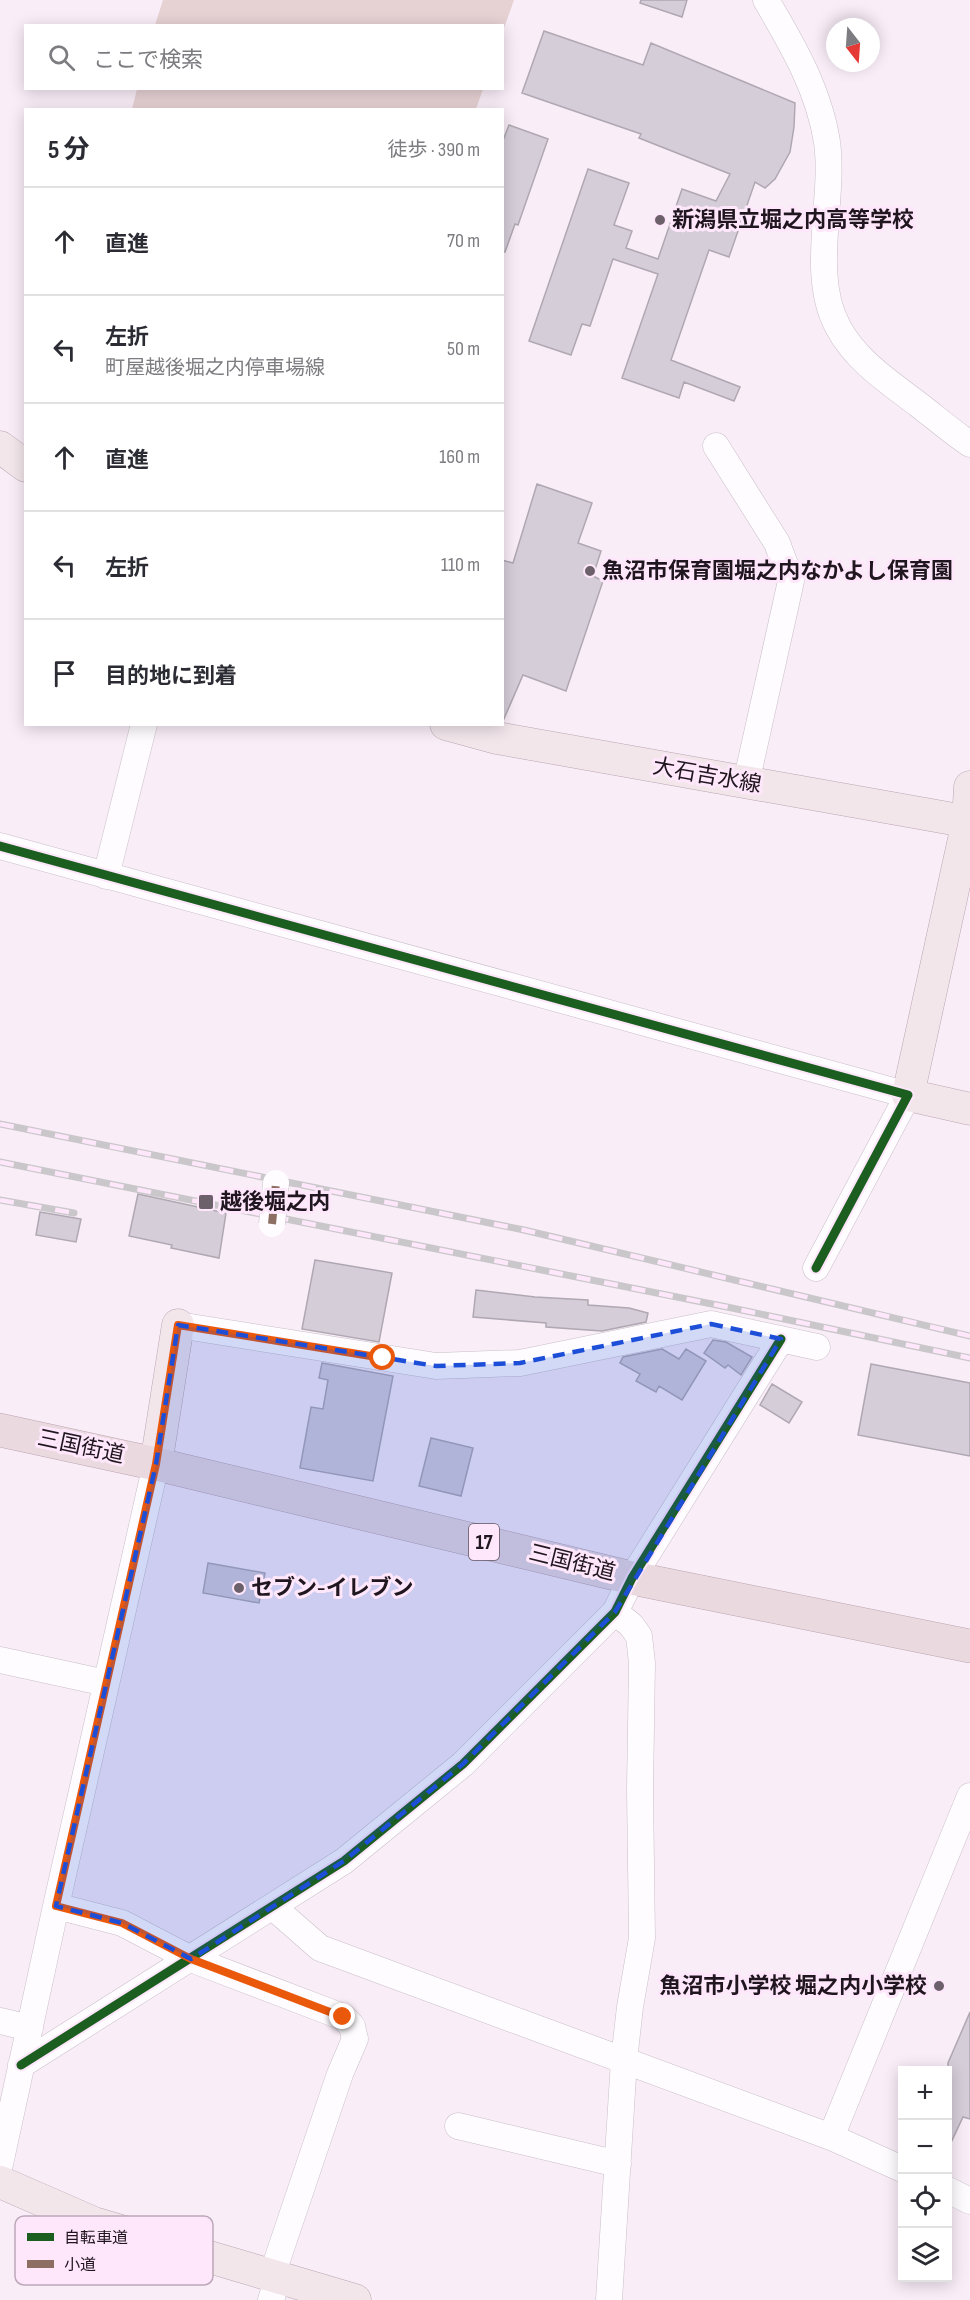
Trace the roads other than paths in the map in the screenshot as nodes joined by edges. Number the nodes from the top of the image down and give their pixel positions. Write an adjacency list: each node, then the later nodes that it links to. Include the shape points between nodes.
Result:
1 (766, 0): 2 (street, via 807,74 827,142 825,271 828,303 837,326 850,347 873,370)
2 (970, 444)
3 (716, 446): 8 (street, via 777,543 791,581)
4 (0, 447): 5 (main road)
5 (24, 465)
6 (144, 726): 12 (street)
7 (453, 726): 8 (main road, 大石吉水線, via 497,738)
8 (746, 783): 10 (main road, 大石吉水線)
9 (970, 787): 10 (main road)
10 (969, 822): 13 (main road)
11 (0, 846): 12 (street)
12 (106, 876): 13 (street)
13 (908, 1095): 14 (main road); 17 (street)
14 (970, 1109)
15 (276, 1183): 16 (street, bridge)
16 (272, 1224)
17 (816, 1268)
18 (178, 1325): 19 (street, via 436,1366 520,1363 711,1324); 22 (main road)
19 (782, 1339): 20 (street); 23 (street)
20 (817, 1347)
21 (0, 1430): 22 (highway, 三国街道 / 17)
22 (156, 1464): 23 (highway, 三国街道 / 17); 27 (street)
23 (632, 1578): 24 (street); 25 (highway, 三国街道 / 17)
24 (615, 1612): 30 (street, via 463,1764 344,1861); 34 (street, via 639,1636 642,1663 642,1938)
25 (970, 1646)
26 (0, 1660): 27 (street)
27 (106, 1683): 29 (street)
28 (970, 1796): 37 (street)
29 (56, 1906): 31 (street, via 122,1923); 33 (street)
30 (273, 1907): 31 (street); 34 (street, via 320,1948)
31 (191, 1959): 35 (street); 46 (street, via 343,2017 352,2026 355,2038)
32 (0, 2021): 33 (street)
33 (30, 2028): 35 (street)
34 (624, 2060): 37 (street); 39 (street)
35 (21, 2065): 38 (street)
36 (458, 2126): 39 (street)
37 (831, 2137): 40 (street)
38 (0, 2164)
39 (618, 2164): 48 (street)
40 (898, 2167)
41 (0, 2182): 44 (main road)
42 (952, 2192): 43 (street)
43 (970, 2200)
44 (78, 2216)
45 (213, 2263): 46 (main road)
46 (274, 2284): 47 (main road)
47 (356, 2300)
48 (609, 2300)

